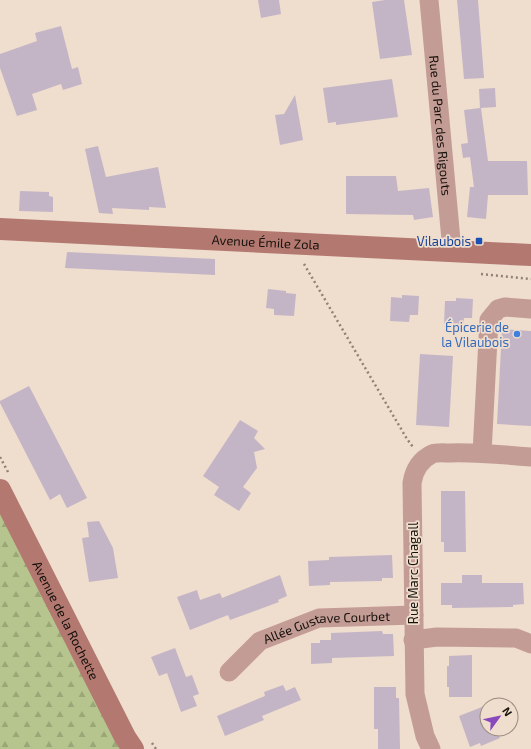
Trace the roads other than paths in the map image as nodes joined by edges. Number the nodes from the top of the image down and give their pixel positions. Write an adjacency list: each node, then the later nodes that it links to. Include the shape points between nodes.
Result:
1 (429, 0): 3 (street, Rue du Parc des Rigouts)
2 (0, 229): 3 (main road, Avenue Émile Zola)
3 (452, 251): 4 (main road, Avenue Émile Zola)
4 (531, 255)
5 (531, 309): 6 (street, via 505,307 498,309 489,320)
6 (482, 453): 7 (street); 9 (street, Rue Marc Chagall, via 434,453 424,459 413,473)
7 (531, 457)
8 (0, 490): 13 (main road, Avenue de la Rochette)
9 (414, 615): 10 (street, Rue Marc Chagall); 12 (street, Allée Gustave Courbet, via 319,618 260,641)
10 (413, 640): 11 (street, via 437,637 516,638); 14 (street, Rue Marc Chagall, via 415,694)
11 (531, 644)
12 (229, 672)
13 (133, 749)
14 (431, 749)

